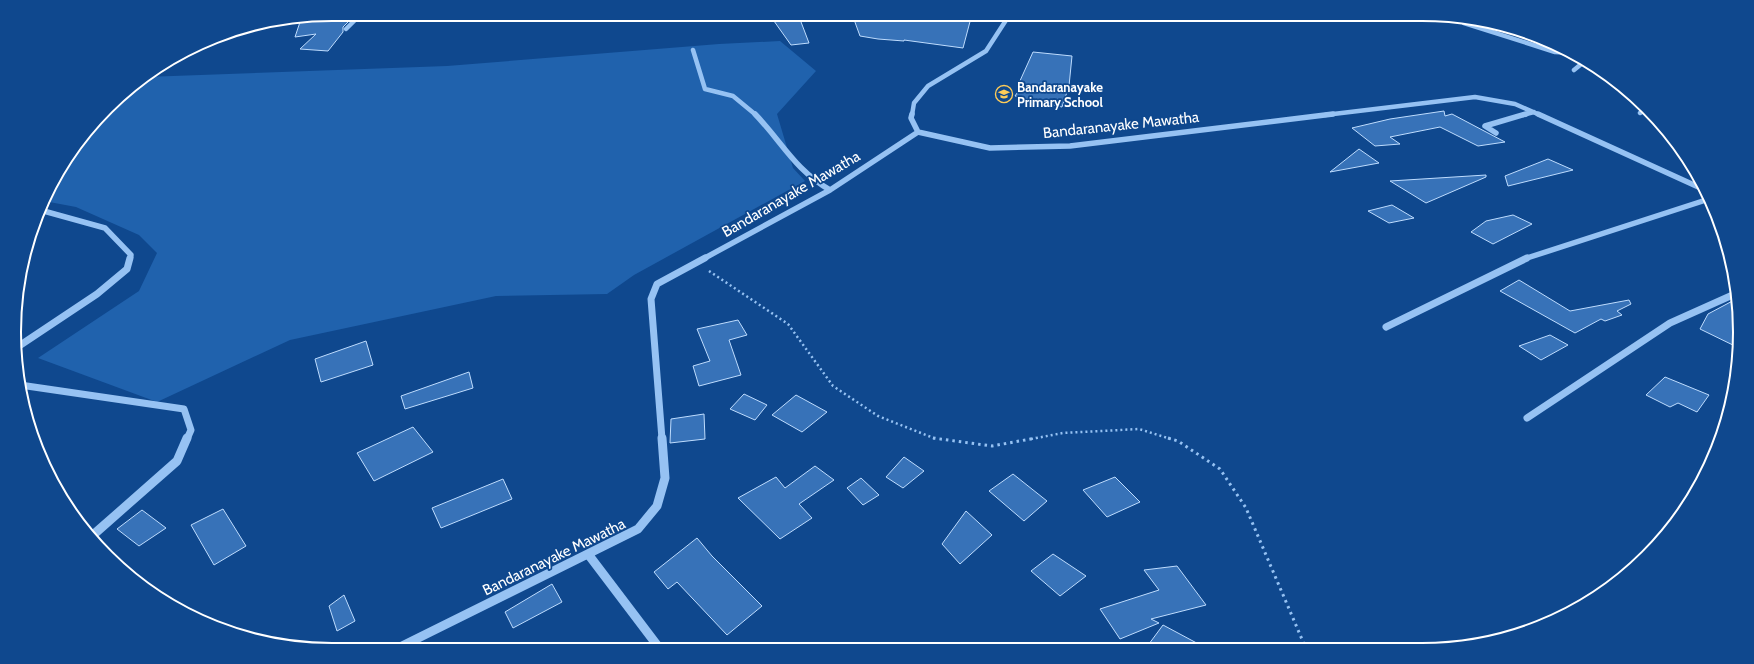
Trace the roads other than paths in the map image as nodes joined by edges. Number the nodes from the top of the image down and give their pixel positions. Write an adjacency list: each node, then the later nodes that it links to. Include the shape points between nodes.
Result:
1 (354, 21): 4 (street)
2 (1005, 21): 10 (street, via 986,50 928,86 914,103 911,118)
3 (1471, 25): 6 (street)
4 (346, 29)
5 (693, 50): 13 (street, via 705,89 736,98 810,178)
6 (1558, 52)
7 (1581, 65): 8 (street)
8 (1574, 70)
9 (1534, 112): 10 (street, Bandaranayake Mawatha, via 1515,104 1475,97 1070,146 990,148); 11 (street, via 1485,126); 12 (street, Bandaranayake Mawatha)
10 (918, 132): 13 (street, Bandaranayake Mawatha)
11 (1496, 133)
12 (1696, 186)
13 (830, 190): 22 (street, Bandaranayake Mawatha, via 657,284 651,299 665,478 657,506 638,530)
14 (1704, 201): 17 (street, via 1524,259)
15 (46, 212): 18 (street, via 105,228 131,255 127,269 97,294)
16 (1730, 296): 20 (street, via 1670,323)
17 (1386, 327)
18 (22, 344)
19 (26, 386): 21 (street, via 184,410 191,430 177,461)
20 (1527, 418)
21 (95, 533)
22 (588, 554): 23 (street, Bandaranayake Mawatha); 24 (street)
23 (408, 643)
24 (655, 643)

